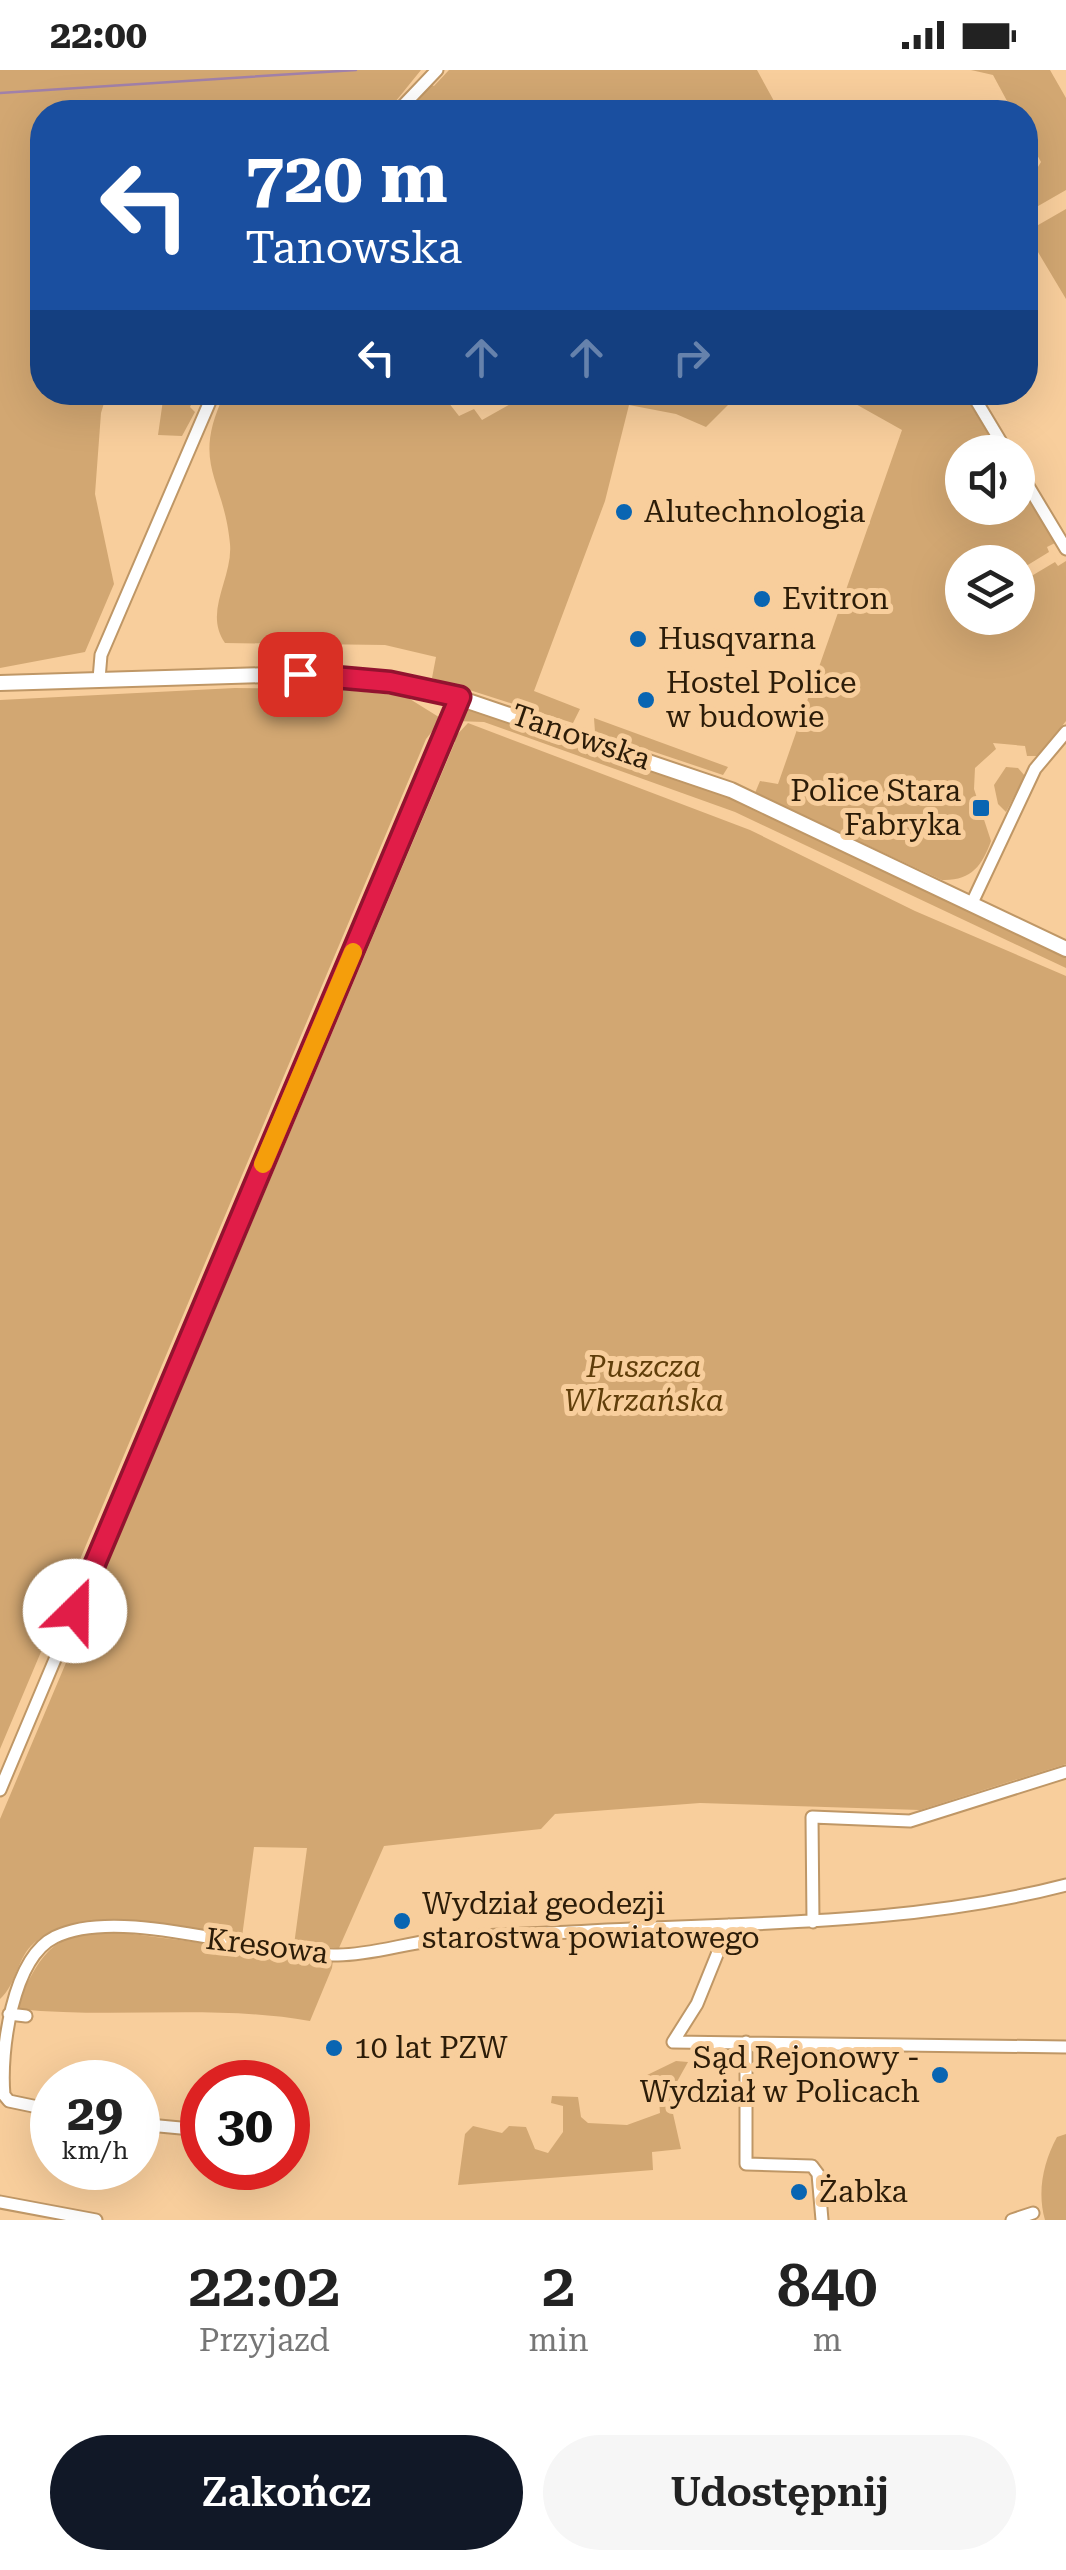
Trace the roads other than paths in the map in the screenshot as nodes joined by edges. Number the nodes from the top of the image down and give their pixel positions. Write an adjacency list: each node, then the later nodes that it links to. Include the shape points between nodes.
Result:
1 (436, 70): 2 (street)
2 (408, 100)
3 (208, 405): 8 (street, via 101,656)
4 (979, 405): 5 (street)
5 (998, 435)
6 (1035, 497): 7 (street)
7 (1066, 549)
8 (98, 679): 9 (main road, Tanowska); 10 (main road, Tanowska, via 300,674)
9 (0, 682)
10 (460, 697): 12 (main road, Tanowska, via 731,790); 15 (street)
11 (1066, 732): 12 (street, via 1036,769)
12 (971, 905): 13 (main road, Tanowska)
13 (1066, 949)
14 (1066, 1772): 17 (street, via 910,1821 812,1817)
15 (0, 1790)
16 (1066, 1885): 17 (street, Kresowa, via 965,1906)
17 (813, 1922): 18 (street, Kresowa)
18 (730, 1925): 19 (street, Kresowa, via 438,1940 340,1955 116,1927 77,1929 35,1953); 21 (street, via 698,2004 674,2042)
19 (9, 2014): 20 (street); 23 (street, Kresowa, via 4,2095)
20 (26, 2016)
21 (746, 2042): 22 (street); 27 (street, via 746,2164 812,2166)
22 (1066, 2047)
23 (30, 2105)
24 (0, 2202): 26 (street)
25 (1033, 2212): 28 (street)
26 (96, 2220)
27 (822, 2220)
28 (1012, 2220)

